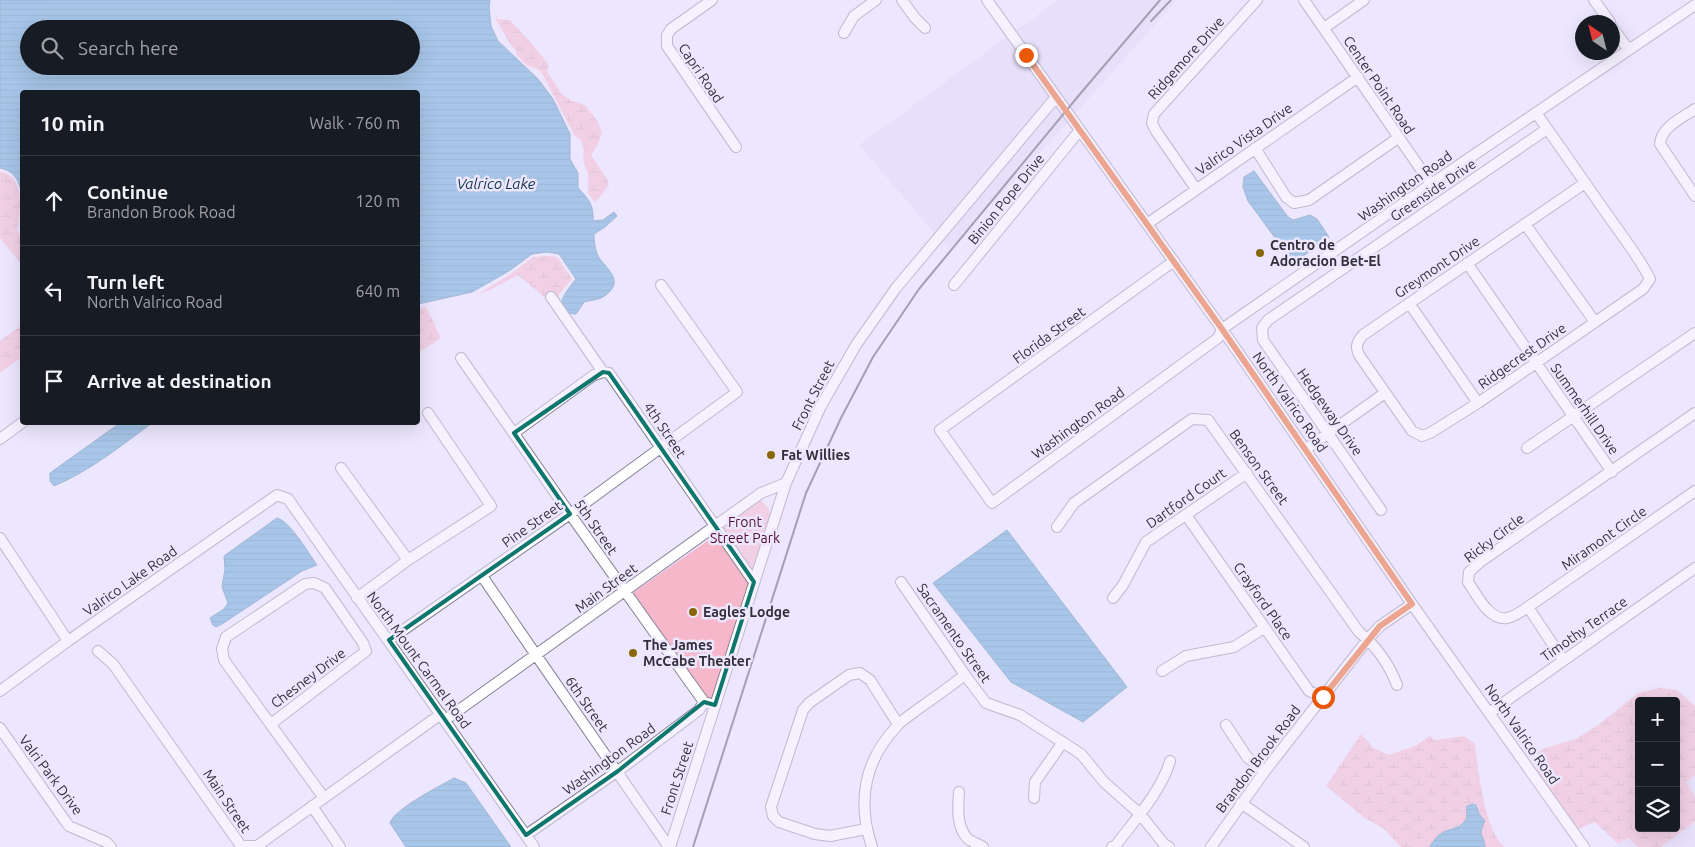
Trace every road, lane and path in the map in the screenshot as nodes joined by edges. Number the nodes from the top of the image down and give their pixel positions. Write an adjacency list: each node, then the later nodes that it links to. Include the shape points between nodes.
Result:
1 (712, 0): 23 (street, Capri Road, via 672,29 667,35 667,46)
2 (876, 0): 13 (street, via 854,16)
3 (902, 0): 11 (street)
4 (987, 0): 17 (street, North Valrico Road)
5 (1257, 0): 27 (street, Ridgemore Drive, via 1154,114 1152,123 1156,131)
6 (1304, 0): 12 (street, Center Point Road)
7 (1364, 0): 12 (street)
8 (1594, 0): 10 (street)
9 (1695, 5): 15 (street, Washington Road)
10 (1605, 15)
11 (925, 28)
12 (1324, 28): 16 (street, Center Point Road)
13 (844, 33)
14 (1620, 37): 15 (street)
15 (1629, 50): 19 (street, Washington Road)
16 (1358, 77): 22 (street, Center Point Road); 24 (street, Valrico Vista Drive)
17 (1056, 97): 21 (street, North Valrico Road); 59 (street, Front Street, via 902,280 856,345 821,406)
18 (1695, 109): 28 (street, via 1664,130 1660,144)
19 (1536, 113): 20 (street); 26 (street, Washington Road)
20 (1547, 128): 25 (street); 38 (street, Greenside Drive, via 1268,320)
21 (1080, 130): 29 (street, North Valrico Road); 34 (street, Binion Pope Drive)
22 (1398, 138): 24 (street, via 1309,200 1294,203 1286,197); 26 (street, Center Point Road)
23 (736, 147)
24 (1255, 148): 27 (street, Valrico Vista Drive)
25 (1585, 183): 30 (street, Greymont Drive); 37 (street, Ridgecrest Drive, via 1650,279 1643,289)
26 (1431, 184): 39 (street, Washington Road)
27 (1196, 189): 29 (street, Valrico Vista Drive)
28 (1695, 196)
29 (1147, 224): 31 (street, North Valrico Road)
30 (1525, 224): 32 (street, Greymont Drive); 37 (street)
31 (1174, 262): 39 (street, North Valrico Road); 62 (street, Florida Street, via 940,430)
32 (1467, 263): 36 (street, Greymont Drive); 42 (street, Summerhill Drive)
33 (661, 285): 53 (street, Pine Street, via 737,392)
34 (954, 285)
35 (551, 297): 43 (street, 4th Street)
36 (1409, 303): 44 (street, Greymont Drive, via 1357,342 1356,350); 45 (street)
37 (1595, 322): 42 (street, Ridgecrest Drive)
38 (1262, 328): 51 (street, Hedgeway Drive, via 1263,340)
39 (1222, 329): 55 (street, North Valrico Road); 62 (street, Washington Road, via 1218,338)
40 (1695, 333): 48 (street)
41 (462, 358): 50 (street, 5th Street)
42 (1536, 363): 45 (street, Ridgecrest Drive); 48 (street, Summerhill Drive)
43 (603, 372): 50 (street, via 594,375); 53 (street, 4th Street, via 609,373)
44 (1385, 393): 45 (street, Ridgecrest Drive, via 1412,431 1422,436); 51 (street)
45 (1478, 403)
46 (428, 413): 69 (street, via 491,506)
47 (1695, 414): 57 (street)
48 (1574, 416): 54 (street); 57 (street, Summerhill Drive)
49 (20, 424): 52 (street)
50 (514, 433): 64 (street, 5th Street)
51 (1327, 433): 55 (street); 63 (street, Hedgeway Drive)
52 (0, 439)
53 (660, 448): 64 (street, Pine Street); 67 (street, 4th Street)
54 (1527, 448)
55 (1306, 449): 77 (street, North Valrico Road)
56 (341, 468): 69 (street)
57 (1612, 472): 78 (street, Ricky Circle, via 1469,572 1468,582 1492,615 1509,618)
58 (1247, 473): 65 (street, Dartford Court); 66 (street, Benson Street, via 1208,420 1192,419 1074,503); 80 (street, Benson Street, via 1359,632)
59 (786, 484): 67 (street, Main Street, via 761,493); 72 (street, Front Street)
60 (1695, 491): 78 (street, Miramont Circle)
61 (277, 495): 75 (street, North Mount Carmel Road, via 288,498); 82 (street, Valrico Lake Road)
62 (992, 503)
63 (1381, 510)
64 (570, 514): 71 (street, Pine Street); 74 (street, 5th Street)
65 (1186, 515): 76 (street, Dartford Court, via 1146,542); 79 (street, Crayford Place)
66 (1057, 526)
67 (715, 527): 72 (street, 4th Street); 74 (street, Main Street)
68 (0, 538): 82 (street)
69 (408, 560): 75 (street)
70 (1695, 569): 85 (street, Timothy Terrace)
71 (482, 576): 81 (street, Pine Street); 84 (street, 6th Street)
72 (754, 582): 92 (street, Front Street)
73 (901, 582): 87 (street, Sacramento Street)
74 (625, 591): 84 (street, Main Street); 91 (street, 5th Street)
75 (357, 598): 81 (street, North Mount Carmel Road)
76 (1113, 598)
77 (1412, 604): 80 (street, Brandon Brook Road, via 1380,626); 93 (street, North Valrico Road)
78 (1528, 607): 85 (street)
79 (1264, 628): 86 (street, via 1234,647 1186,656); 90 (street, Crayford Place, via 1309,691)
80 (1368, 639): 88 (street, Benson Street, via 1390,668); 90 (street, Brandon Brook Road)
81 (389, 640): 94 (street, North Mount Carmel Road)
82 (68, 641): 89 (street, Valrico Lake Road)
83 (98, 651): 107 (street, Main Street, via 114,664 241,846 257,846)
84 (536, 655): 94 (street, Main Street); 101 (street, 6th Street)
85 (1563, 660): 93 (street, Timothy Terrace)
86 (1162, 671)
87 (965, 675): 96 (street); 99 (street, Sacramento Street, via 986,703 1020,716)
88 (1397, 685)
89 (0, 691)
90 (1323, 697): 102 (street, Brandon Brook Road)
91 (704, 702): 92 (street); 101 (street, Washington Road)
92 (715, 705): 114 (street, Front Street)
93 (1490, 712): 121 (street, North Valrico Road)
94 (443, 717): 104 (street, Main Street); 110 (street, North Mount Carmel Road)
95 (270, 724): 95 (street, Chesney Drive, via 224,660 222,649 226,637 305,584 314,583 325,588 366,651); 104 (street, Chesney Drive)
96 (898, 724): 109 (street, via 880,747 868,773 863,802); 109 (street, via 870,680 860,673 849,675 803,710 771,807 779,822 815,834 830,836)
97 (1226, 725): 102 (street, via 1247,757)
98 (0, 728): 111 (street, Valri Park Drive, via 69,826)
99 (1063, 742): 105 (street, via 1035,782); 108 (street, Sacramento Street, via 1081,754 1104,782)
100 (1170, 761): 108 (street, via 1166,774)
101 (618, 771): 110 (street, Washington Road); 114 (street, 6th Street)
102 (1265, 771): 106 (street, Brandon Brook Road)
103 (959, 792): 116 (street, via 961,828 968,838)
104 (324, 798): 107 (street, Main Street)
105 (1034, 798)
106 (1241, 803): 119 (street, Brandon Brook Road); 120 (street)
107 (312, 806): 112 (street)
108 (1140, 814): 117 (street); 118 (street, Sacramento Street)
109 (866, 829): 115 (street)
110 (526, 835): 113 (street, North Mount Carmel Road)
111 (111, 847)
112 (340, 847)
113 (534, 847)
114 (669, 847)
115 (872, 847)
116 (983, 847)
117 (1112, 847)
118 (1169, 847)
119 (1211, 847)
120 (1304, 847)
121 (1584, 847)

